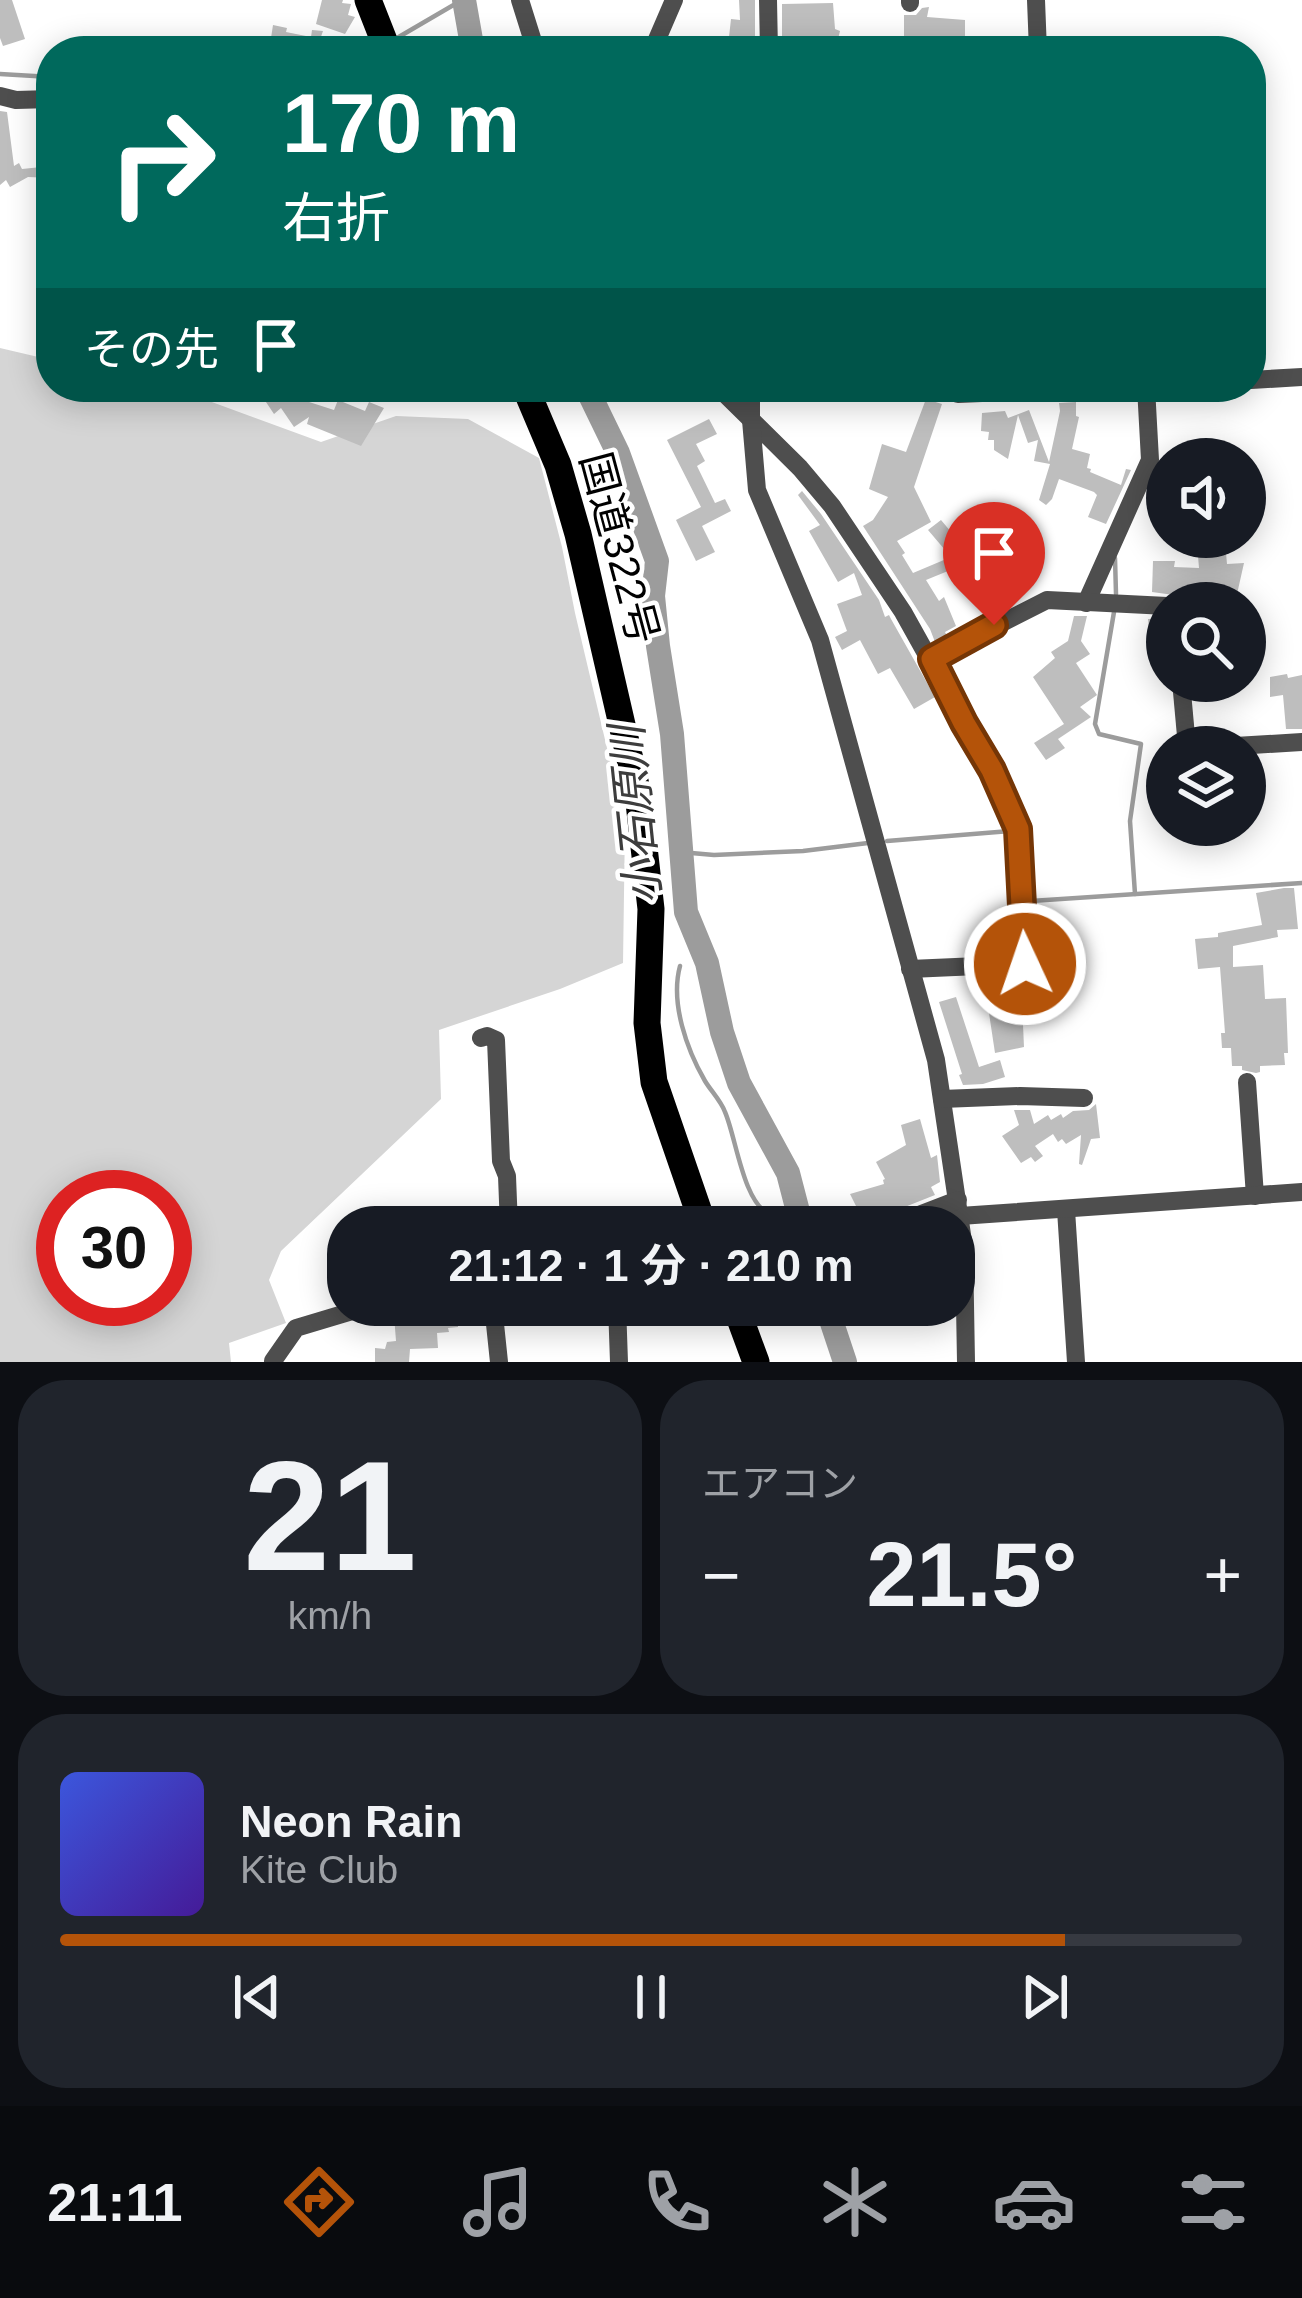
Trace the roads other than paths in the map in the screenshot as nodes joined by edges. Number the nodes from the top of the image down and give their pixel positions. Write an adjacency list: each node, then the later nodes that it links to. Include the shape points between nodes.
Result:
1 (520, 0): 7 (street)
2 (674, 0): 8 (street)
3 (768, 0): 9 (street)
4 (1036, 0): 10 (street)
5 (370, 5): 6 (highway)
6 (382, 36)
7 (531, 36)
8 (658, 36)
9 (769, 36)
10 (1037, 36)
11 (0, 96): 12 (street)
12 (36, 99)
13 (1302, 377): 14 (street)
14 (1266, 379)
15 (531, 402): 33 (highway, 国道322号, via 578,535 638,794 654,1082)
16 (733, 402): 19 (street)
17 (752, 402): 19 (street)
18 (1147, 402): 20 (street, via 1150,460)
19 (751, 420): 22 (street, via 832,506); 25 (street, via 757,490 820,640)
20 (1086, 603): 21 (street); 22 (street, via 1047,600)
21 (1146, 605)
22 (932, 659): 25 (street, via 1018,829 1025,964)
23 (1302, 742): 24 (street)
24 (1266, 744)
25 (910, 969): 29 (street)
26 (482, 1038): 32 (street, via 496,1040)
27 (1246, 1082): 31 (street)
28 (1084, 1098): 29 (street)
29 (942, 1099): 34 (street)
30 (1302, 1192): 31 (street)
31 (1255, 1196): 36 (street)
32 (508, 1206)
33 (697, 1206)
34 (959, 1206)
35 (975, 1208): 36 (street)
36 (1066, 1210): 47 (street)
37 (327, 1319): 42 (street, via 296,1328)
38 (495, 1326): 43 (street)
39 (617, 1326): 44 (street)
40 (743, 1326): 45 (highway)
41 (965, 1326): 46 (street)
42 (274, 1361)
43 (499, 1362)
44 (619, 1362)
45 (756, 1362)
46 (966, 1362)
47 (1076, 1362)

